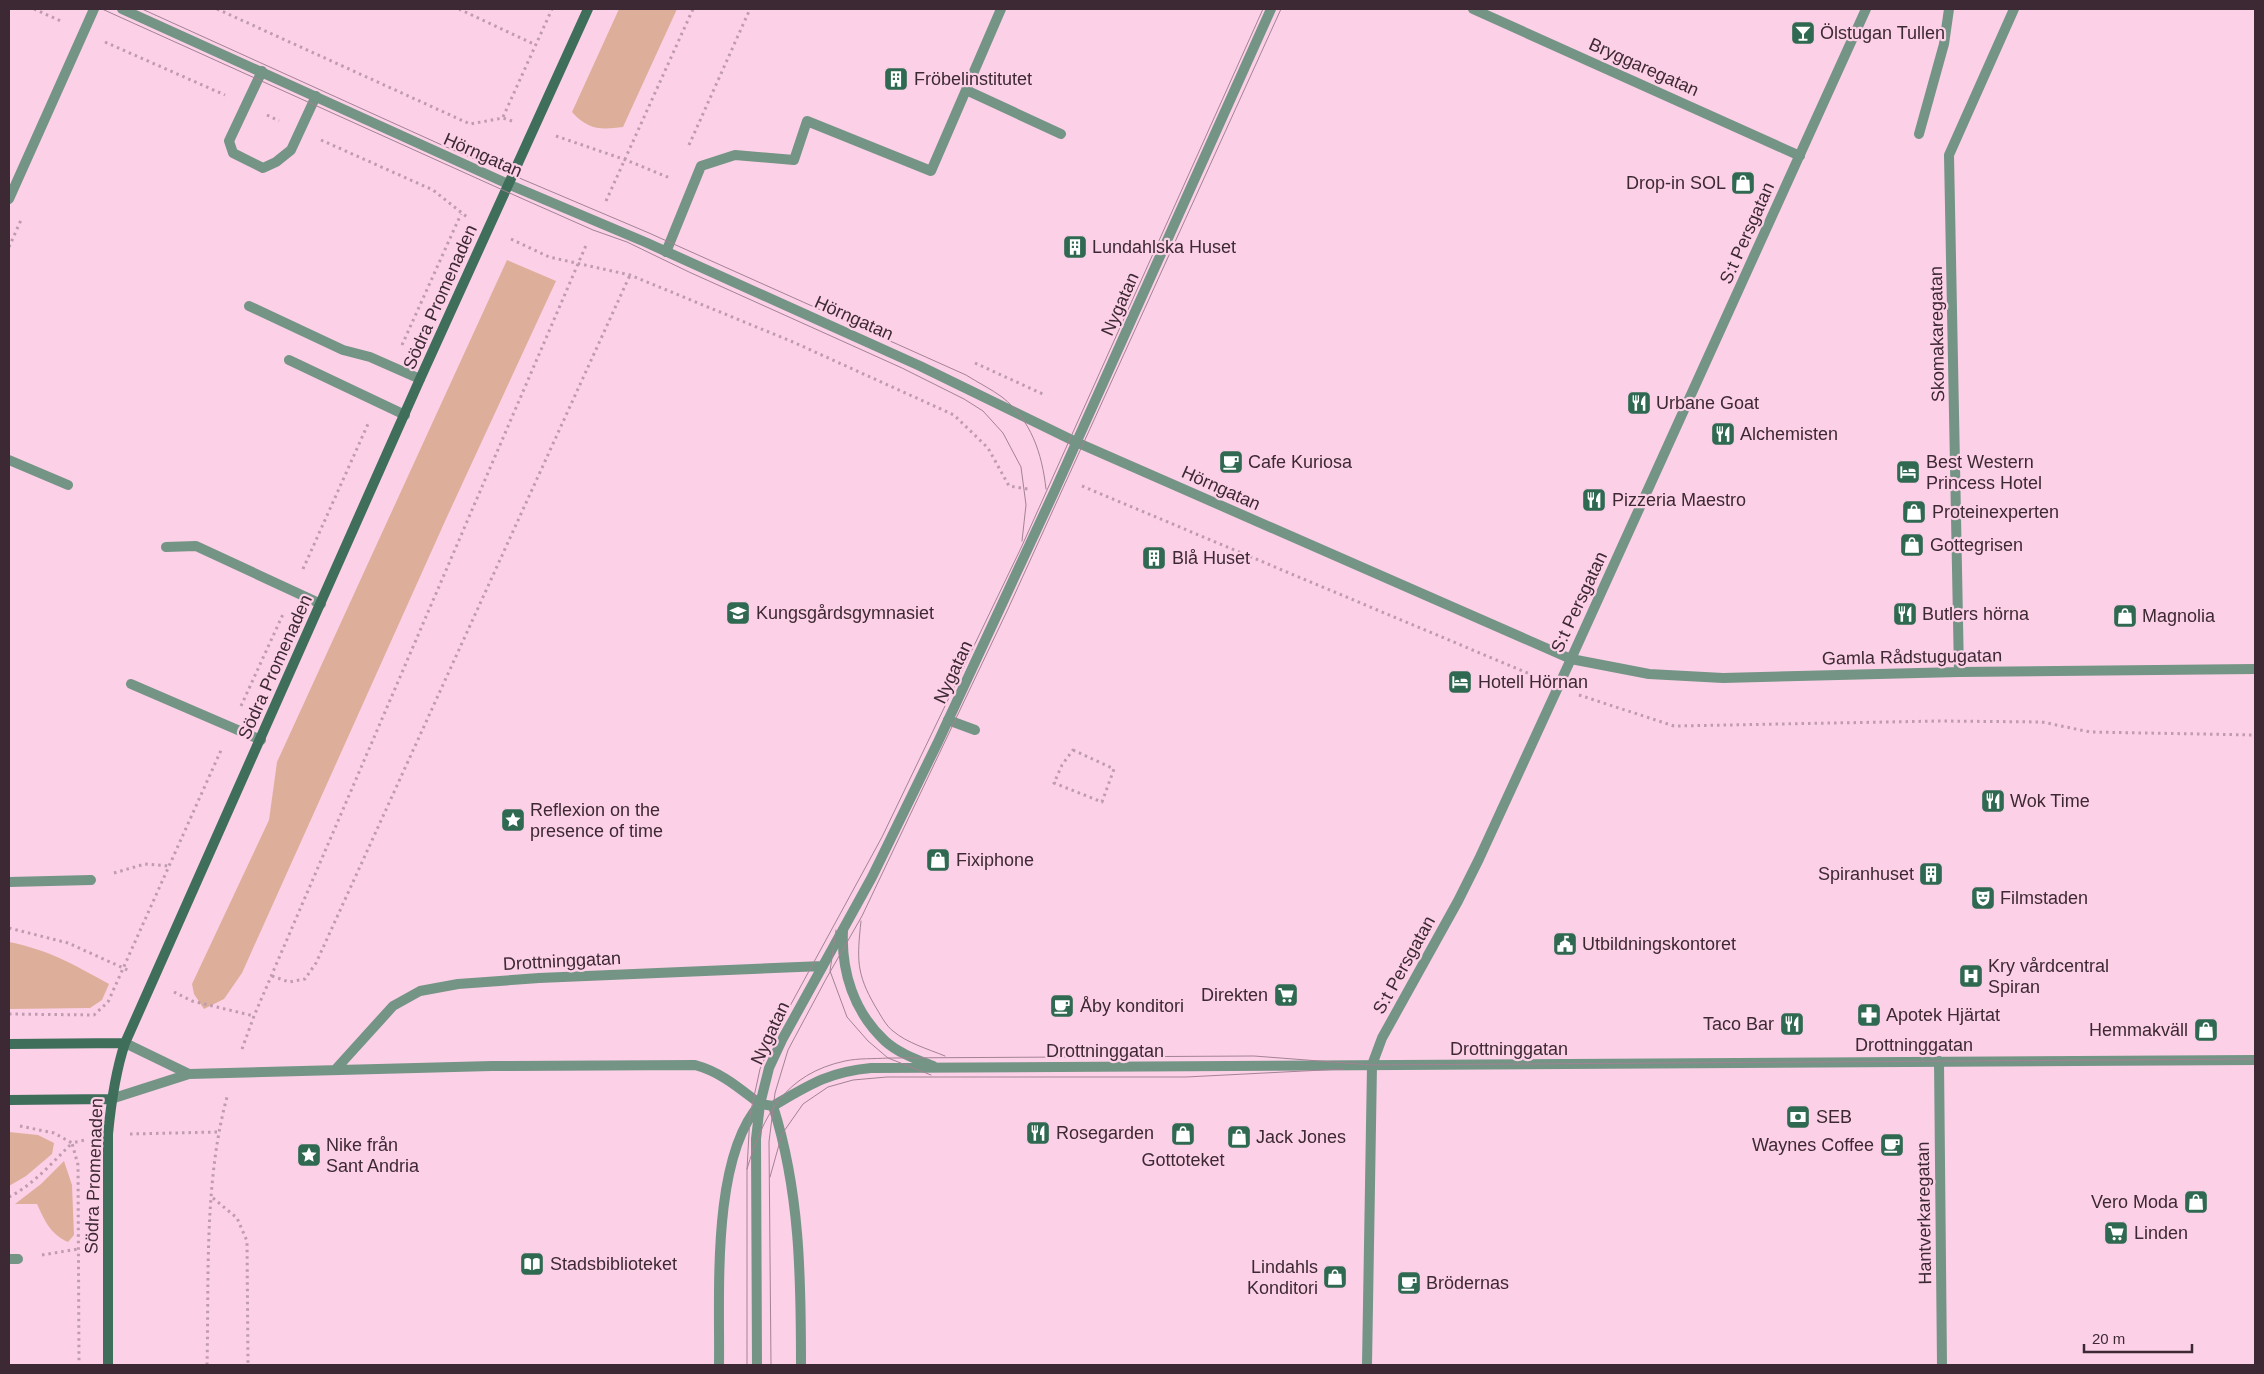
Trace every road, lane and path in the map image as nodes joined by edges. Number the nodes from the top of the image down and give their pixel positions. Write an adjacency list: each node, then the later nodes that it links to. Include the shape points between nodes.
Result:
1 (94, 9): 28 (street)
2 (122, 9): 16 (street, Hörngatan)
3 (217, 9): 19 (path, via 470,124)
4 (459, 9): 15 (path)
5 (552, 9): 15 (path)
6 (588, 9): 20 (main road, Södra Promenaden)
7 (693, 9): 25 (path)
8 (750, 9): 23 (path)
9 (1001, 9): 17 (street)
10 (1271, 9): 39 (street, Nygatan)
11 (1474, 9): 24 (street, Bryggaregatan)
12 (1866, 9): 24 (street, S:t Persgatan)
13 (1950, 9): 22 (street, via 1944,44)
14 (2014, 9): 47 (street, Skomakaregatan, via 1950,155)
15 (536, 45): 19 (path)
16 (262, 71): 18 (street, Hörngatan); 18 (street, via 229,141 233,153 263,168 291,150)
17 (966, 90): 21 (street); 31 (street, via 931,171 807,121 794,160 735,155 701,166)
18 (316, 96): 27 (street, Hörngatan)
19 (503, 118): 20 (path)
20 (533, 128): 25 (path); 27 (main road, Södra Promenaden)
21 (1062, 134)
22 (1919, 134)
23 (686, 153)
24 (1800, 156): 45 (street, S:t Persgatan)
25 (626, 160): 26 (path); 30 (path)
26 (674, 180)
27 (508, 184): 30 (street, Hörngatan); 36 (main road, Södra Promenaden)
28 (9, 199)
29 (461, 214): 35 (path)
30 (597, 222): 31 (street, Hörngatan); 60 (path)
31 (666, 252): 39 (street, Hörngatan, via 920,366)
32 (630, 274): 60 (path, via 316,963 305,979 289,982)
33 (249, 306): 35 (street, via 343,350)
34 (289, 360): 37 (street)
35 (393, 367): 36 (street)
36 (420, 379): 38 (main road, Södra Promenaden)
37 (378, 402): 38 (street); 43 (path)
38 (405, 414): 44 (main road, Södra Promenaden)
39 (1076, 442): 45 (street, Hörngatan); 50 (street, Nygatan)
40 (9, 460): 41 (street)
41 (68, 485)
42 (166, 546): 43 (street, via 196,546)
43 (293, 591): 44 (street); 51 (path)
44 (321, 604): 54 (main road, Södra Promenaden)
45 (1571, 659): 47 (street, Gamla Rådstugugatan, via 1649,674 1723,678); 49 (street, S:t Persgatan)
46 (2255, 669): 47 (street, Gamla Rådstugugatan)
47 (1959, 672)
48 (131, 684): 51 (street)
49 (1558, 687): 53 (path, via 1674,726 2042,722 2090,732); 66 (street, S:t Persgatan, via 1458,901 1382,1038)
50 (948, 720): 52 (street); 58 (street, Nygatan)
51 (231, 727): 54 (street); 61 (path, via 108,1002 94,1015)
52 (975, 730)
53 (2255, 735)
54 (261, 740): 62 (main road, Södra Promenaden)
55 (1062, 765): 55 (path, via 1054,783 1102,802 1114,769 1073,750)
56 (91, 880): 57 (street)
57 (9, 882)
58 (843, 930): 59 (street, Nygatan); 67 (street, via 846,974 859,1009 886,1042)
59 (823, 966): 68 (street, Drottninggatan, via 539,978 458,984 420,991 393,1006); 73 (street, Nygatan, via 773,1061)
60 (272, 976): 69 (path)
61 (9, 1014)
62 (125, 1043): 63 (main road); 70 (street); 71 (main road, Södra Promenaden)
63 (9, 1044)
64 (2255, 1060): 65 (street, Drottninggatan)
65 (1939, 1061): 66 (street, Drottninggatan); 87 (street, Hantverkaregatan)
66 (1371, 1066): 67 (street, Drottninggatan); 86 (street, S:t Persgatan)
67 (939, 1068): 74 (street, Drottninggatan, via 847,1070 810,1084)
68 (335, 1070): 69 (street); 73 (street, via 695,1065 727,1078)
69 (234, 1072): 70 (street); 76 (path, via 217,1132)
70 (189, 1074): 71 (street)
71 (111, 1099): 72 (main road); 80 (main road, Södra Promenaden)
72 (9, 1100)
73 (760, 1104): 74 (street); 83 (street, via 750,1115 736,1144 722,1219); 84 (street, Nygatan, via 756,1139)
74 (773, 1106): 85 (street, via 788,1157 801,1265)
75 (9, 1197): 77 (path, via 72,1143 78,1165)
76 (212, 1198): 81 (path); 82 (path, via 237,1218 247,1241)
77 (78, 1249): 78 (path); 79 (path)
78 (14, 1259)
79 (79, 1365)
80 (108, 1365)
81 (207, 1365)
82 (248, 1365)
83 (719, 1365)
84 (757, 1365)
85 (801, 1365)
86 (1367, 1365)
87 (1942, 1365)

